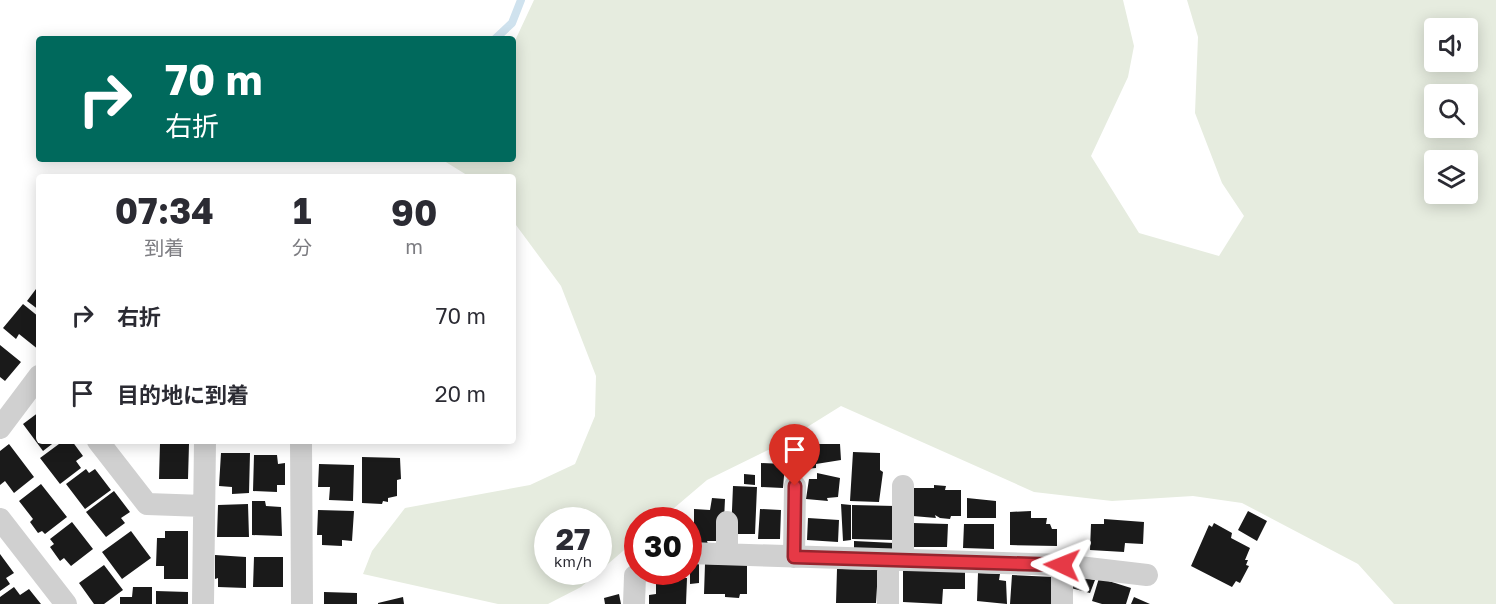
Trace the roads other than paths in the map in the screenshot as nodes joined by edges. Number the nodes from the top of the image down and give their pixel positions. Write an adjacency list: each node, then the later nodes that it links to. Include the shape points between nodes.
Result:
1 (36, 380): 2 (street)
2 (0, 428)
3 (100, 444): 8 (street, via 147,504)
4 (205, 444): 8 (street)
5 (301, 444): 20 (street)
6 (795, 486): 13 (street)
7 (903, 486): 14 (street)
8 (204, 506): 19 (street)
9 (0, 519): 18 (street)
10 (728, 522): 12 (street)
11 (702, 553): 12 (street)
12 (727, 554): 13 (street)
13 (794, 557): 14 (street)
14 (895, 560): 15 (street); 22 (street)
15 (1062, 565): 16 (street); 23 (street)
16 (1147, 575)
17 (635, 585): 21 (street)
18 (62, 603)
19 (203, 604)
20 (302, 604)
21 (634, 604)
22 (888, 604)
23 (1062, 604)

